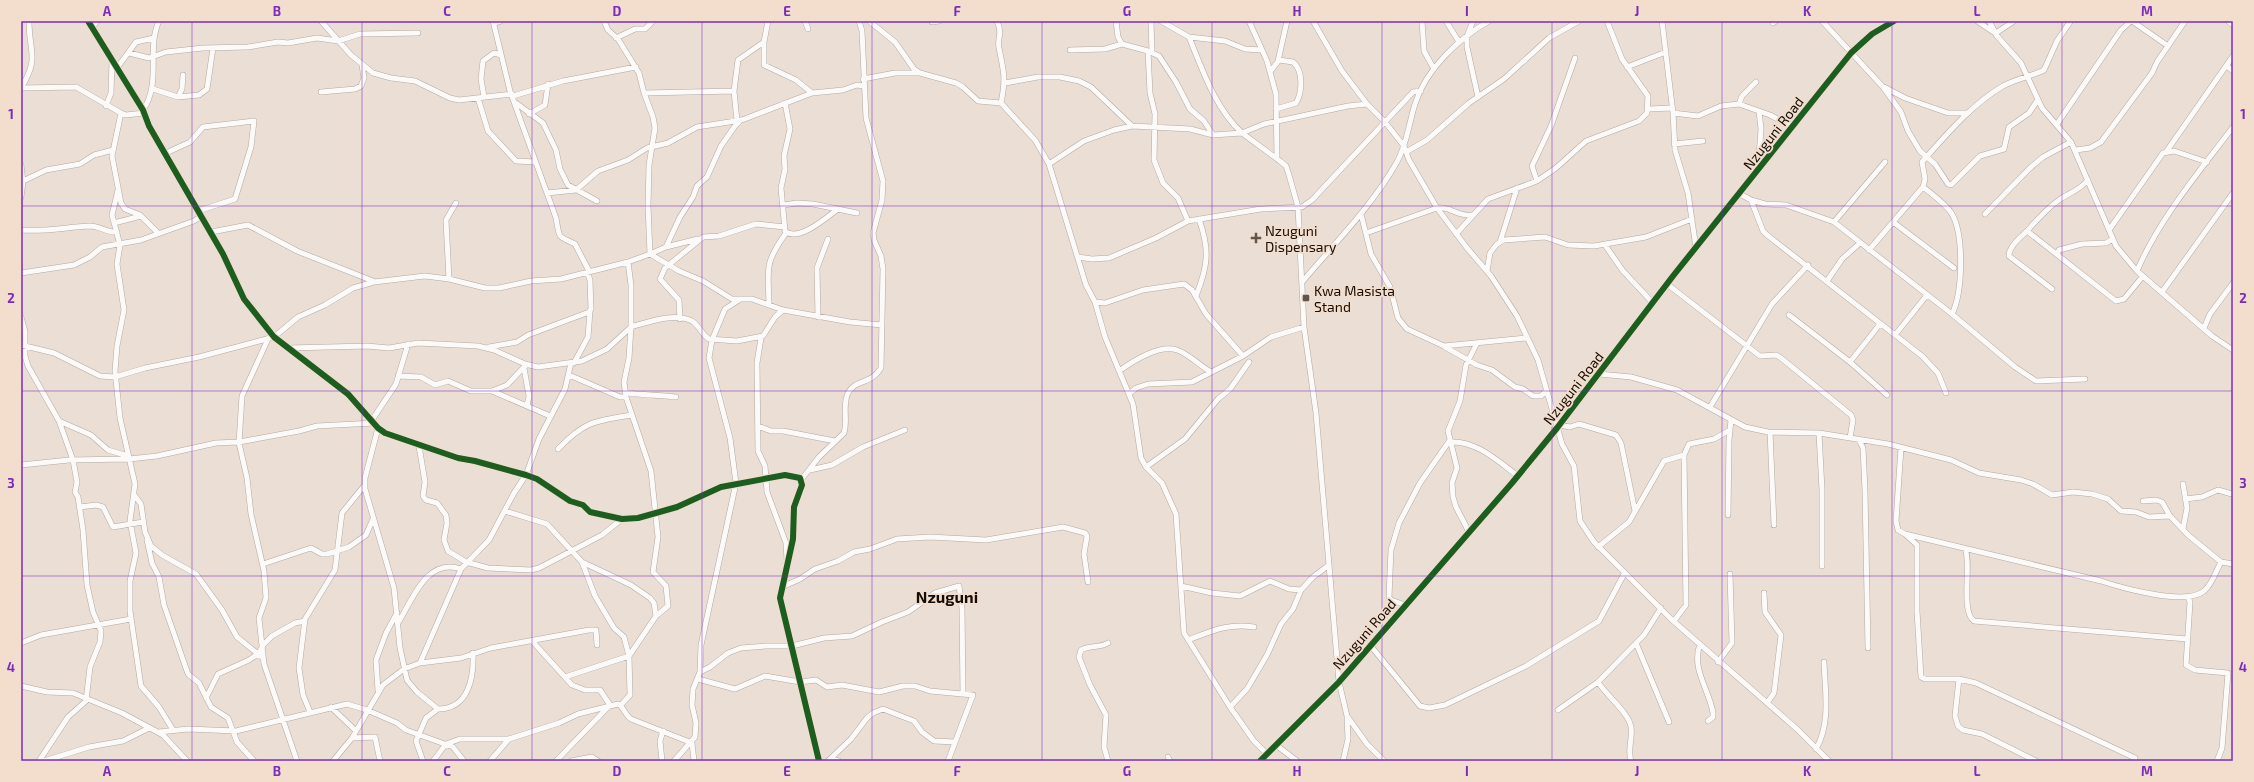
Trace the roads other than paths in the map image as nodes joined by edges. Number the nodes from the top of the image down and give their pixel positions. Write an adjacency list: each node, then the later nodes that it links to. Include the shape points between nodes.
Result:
1 (29, 21): 84 (street, via 34,61)
2 (88, 21): 41 (street)
3 (97, 21): 41 (street)
4 (159, 21): 47 (street)
5 (321, 21): 49 (street)
6 (501, 21): 37 (street)
7 (604, 21): 48 (street)
8 (653, 21): 48 (street, via 645,29 635,29)
9 (768, 21): 50 (street)
10 (805, 21): 42 (street)
11 (859, 21): 78 (street, via 862,31)
12 (869, 21): 75 (street, via 895,42 909,64)
13 (939, 21): 38 (street)
14 (997, 21): 80 (street, via 1001,33 999,47)
15 (1116, 21): 52 (street, via 1118,37)
16 (1151, 21): 57 (street)
17 (1161, 21): 46 (street)
18 (1249, 21): 56 (street)
19 (1287, 21): 66 (street)
20 (1313, 21): 100 (street, via 1342,71)
21 (1422, 21): 72 (street, via 1424,51)
22 (1446, 21): 51 (street)
23 (1473, 21): 45 (street)
24 (1489, 21): 45 (street)
25 (1579, 21): 94 (street, via 1550,38 1504,79)
26 (1607, 21): 70 (street)
27 (1662, 21): 58 (street)
28 (1822, 21): 39 (street)
29 (1894, 21): 60 (street, Nzuguni Road, via 1872,34)
30 (1977, 21): 44 (street)
31 (1989, 21): 44 (street)
32 (2014, 21): 44 (street)
33 (2070, 21): 77 (street, via 2047,66 2040,72)
34 (2131, 21): 53 (street); 114 (street, via 2121,30)
35 (2185, 21): 53 (street)
36 (2228, 21): 40 (street)
37 (493, 22): 61 (street)
38 (932, 22)
39 (1828, 23): 60 (street)
40 (2233, 25)
41 (92, 28): 65 (street)
42 (808, 29)
43 (418, 33): 49 (street, via 360,34)
44 (1996, 33): 77 (street, via 2020,61)
45 (1466, 36): 51 (street); 94 (street)
46 (1189, 37): 56 (street, via 1225,41 1245,49); 119 (street, via 1221,109)
47 (154, 38): 59 (street, via 136,42); 62 (street)
48 (616, 38): 69 (street)
49 (338, 41): 54 (street, via 317,38 248,47); 67 (street)
50 (764, 42): 86 (street, via 738,60); 89 (street, via 764,65 796,80)
51 (1459, 42): 72 (street)
52 (1122, 44): 55 (street, via 1105,49); 57 (street)
53 (2168, 46): 127 (street, via 2152,73 2101,142 2090,148)
54 (213, 48): 62 (street, via 172,51); 93 (street, via 207,89 199,95)
55 (1070, 50)
56 (1261, 50): 74 (street)
57 (1150, 51): 118 (street, via 1150,92); 120 (street, via 1161,58 1187,104)
58 (1666, 52): 70 (street); 105 (street)
59 (129, 53): 62 (street, via 142,57); 71 (street)
60 (1851, 53): 83 (street); 116 (street, Nzuguni Road)
61 (501, 55): 91 (street); 92 (street, via 494,53 483,61)
62 (154, 56): 85 (street)
63 (2233, 56): 68 (street)
64 (1575, 58): 141 (street, via 1551,126 1532,166)
65 (112, 61): 71 (street); 102 (street, via 111,93)
66 (1278, 61): 74 (street); 104 (street, via 1295,63 1301,93 1294,105)
67 (362, 65): 88 (street, via 364,78 361,86 349,90); 95 (street, via 380,75 415,81 450,98)
68 (2227, 66): 73 (street); 129 (street)
69 (636, 67): 81 (street); 90 (street)
70 (1627, 67): 103 (street, via 1648,96)
71 (118, 68): 107 (street)
72 (1434, 69): 87 (street)
73 (2233, 71)
74 (1270, 72): 104 (street, via 1276,94)
75 (920, 73): 78 (street, via 895,73); 98 (street, via 956,83 978,101)
76 (183, 75): 93 (street, via 181,95)
77 (2027, 75): 96 (street); 108 (street, via 1988,95)
78 (863, 78): 82 (street)
79 (1756, 82): 101 (street, via 1742,96)
80 (1005, 83): 98 (street); 115 (street, via 1038,77 1079,80 1091,87)
81 (548, 84): 91 (street); 110 (street, via 545,105)
82 (863, 86): 89 (street); 223 (street, via 866,118 883,181 882,200 873,233 883,268)
83 (1883, 87): 108 (street, via 1905,98 1948,113); 131 (street, via 1901,112 1908,131)
84 (21, 88): 102 (street, via 76,87)
85 (153, 89): 93 (street); 107 (street)
86 (734, 91): 90 (street); 111 (street)
87 (1421, 91): 113 (street, via 1413,92); 124 (street)
88 (321, 92)
89 (812, 92): 99 (street)
90 (644, 93): 125 (street, via 655,128)
91 (512, 95): 92 (street); 97 (street)
92 (484, 96): 95 (street)
93 (178, 97)
94 (1478, 97): 128 (street, via 1427,140)
95 (478, 98): 133 (street, via 493,139 516,161)
96 (2037, 101): 114 (street); 131 (street, via 2029,113 2009,126 2004,149 1980,156 1951,185 1935,164)
97 (516, 103): 110 (street); 133 (street)
98 (1001, 103): 136 (street, via 1036,140)
99 (785, 104): 111 (street); 153 (street, via 790,129 781,188)
100 (1367, 104): 112 (street); 113 (street)
101 (1739, 104): 105 (street, via 1721,106 1698,116); 106 (street)
102 (106, 106): 109 (street)
103 (1648, 109): 105 (street); 141 (street, via 1639,121 1586,141)
104 (1276, 110): 112 (street)
105 (1673, 110): 123 (street)
106 (1759, 111): 116 (street); 138 (street, via 1761,129)
107 (144, 112): 109 (street); 130 (street, via 149,126)
108 (1968, 113): 131 (street)
109 (121, 114): 126 (street)
110 (529, 114): 145 (street, via 543,123 556,150 564,179)
111 (739, 120): 125 (street, via 697,127 668,143); 186 (street, via 723,142 707,177 697,186)
112 (1277, 122): 119 (street); 132 (street)
113 (1385, 122): 124 (street); 154 (street, via 1312,200)
114 (2057, 124): 122 (street)
115 (1132, 126): 118 (street); 136 (street, via 1084,141)
116 (1792, 127): 138 (street, Nzuguni Road)
117 (2233, 127): 135 (street)
118 (1155, 128): 120 (street, via 1190,129); 166 (street, via 1156,165 1163,183 1178,198)
119 (1242, 134): 120 (street); 132 (street)
120 (1213, 135)
121 (1703, 141): 123 (street)
122 (2072, 142): 127 (street); 160 (street, via 2043,157)
123 (1674, 144): 165 (street, via 1688,193)
124 (1404, 146): 128 (street); 159 (street)
125 (652, 147): 145 (street, via 628,160 598,171); 189 (street, via 648,206)
126 (113, 150): 140 (street, via 94,155 80,164 46,170); 144 (street)
127 (2076, 150): 139 (street)
128 (1406, 152): 155 (street)
129 (2166, 152): 135 (street, via 2174,151); 172 (street)
130 (166, 153): 157 (street); 157 (street, via 190,142 203,127 254,121 251,147 236,199)
131 (1926, 157): 142 (street, via 1921,166 1925,179)
132 (1277, 158): 154 (street, via 1287,170)
133 (535, 162): 146 (street)
134 (1885, 162): 167 (street)
135 (2207, 162): 197 (street, via 2145,251)
136 (1049, 164): 191 (street)
137 (21, 165): 140 (street)
138 (1758, 172): 148 (street, Nzuguni Road)
139 (2088, 180): 172 (street); 173 (street, via 2082,187 2049,208)
140 (23, 181): 149 (street)
141 (1537, 181): 143 (street)
142 (1923, 187): 168 (street); 217 (street, via 1950,210 1960,239 1960,273)
143 (1517, 188): 161 (street, via 1488,199); 182 (street)
144 (118, 190): 162 (street, via 124,208); 169 (street, via 113,207)
145 (576, 190): 146 (street); 151 (street)
146 (546, 192): 198 (street, via 556,218 559,236 562,240 575,244)
147 (2233, 193): 208 (street)
148 (1740, 194): 150 (street); 187 (street, Nzuguni Road)
149 (21, 197)
150 (1751, 200): 167 (street, via 1786,206); 194 (street, via 1763,231)
151 (597, 201)
152 (456, 203): 201 (street, via 446,220)
153 (784, 205): 156 (street, via 797,202); 171 (street)
154 (1298, 207): 164 (street, via 1261,209); 202 (street)
155 (1437, 208): 161 (street, via 1444,208 1462,216); 177 (street); 178 (street)
156 (838, 210): 158 (street); 171 (street, via 815,227 801,232)
157 (198, 211): 163 (street)
158 (857, 212)
159 (1361, 214): 177 (street); 202 (street)
160 (1985, 214)
161 (1472, 215): 178 (street)
162 (141, 216): 169 (street); 176 (street)
163 (200, 216): 175 (street); 176 (street, via 189,223)
164 (1199, 219): 166 (street); 210 (street, via 1206,243 1207,266)
165 (1692, 219): 185 (street, via 1646,237); 187 (street)
166 (1188, 221): 191 (street, via 1108,258 1092,259)
167 (1834, 222): 183 (street)
168 (1893, 222): 188 (street); 195 (street)
169 (114, 223): 174 (street)
170 (21, 230): 174 (street, via 92,226)
171 (786, 230): 179 (street, via 756,224 734,232); 214 (street, via 768,264)
172 (2109, 230): 181 (street)
173 (2027, 231): 190 (street); 207 (street, via 2015,243 2009,256)
174 (117, 232): 184 (street)
175 (211, 232): 204 (street, via 248,225 297,251); 228 (street, via 244,299)
176 (158, 233): 184 (street)
177 (1366, 233): 236 (street, via 1371,254 1390,287 1398,318 1404,326)
178 (1456, 234): 196 (street)
179 (698, 239): 186 (street); 193 (street)
180 (828, 239): 220 (street, via 817,268)
181 (2113, 239): 190 (street, via 2106,243 2059,250); 197 (street)
182 (1500, 242): 185 (street, via 1545,237 1568,245); 196 (street, via 1490,253)
183 (1860, 243): 188 (street); 203 (street, via 1842,259)
184 (120, 245): 199 (street, via 102,247 74,265); 252 (street, via 117,264 124,310 117,346)
185 (1605, 245): 213 (street, via 1623,272)
186 (666, 247): 189 (street)
187 (1696, 248): 206 (street, Nzuguni Road)
188 (1869, 250): 209 (street)
189 (650, 254): 192 (street); 193 (street)
190 (2057, 254): 200 (street, via 2116,301 2124,299)
191 (1078, 256): 212 (street)
192 (628, 262): 198 (street); 224 (street)
193 (669, 265): 211 (street, via 682,273 703,280 730,298); 221 (street, via 664,269 660,279 679,300)
194 (1808, 265): 203 (street); 238 (street, via 1772,304)
195 (1954, 268)
196 (1487, 271): 230 (street, via 1517,316)
197 (2137, 271): 200 (street)
198 (588, 272): 201 (street, via 555,280 491,288); 216 (street)
199 (21, 273)
200 (2143, 276): 208 (street)
201 (449, 279): 204 (street, via 423,276)
202 (1303, 281): 225 (street)
203 (1828, 281): 222 (street)
204 (374, 282): 228 (street, via 353,288 326,305 298,317)
205 (2233, 283): 226 (street, via 2210,314)
206 (1667, 284): 213 (street, Nzuguni Road); 238 (street)
207 (2052, 289)
208 (2162, 292): 226 (street)
209 (1927, 295): 217 (street); 227 (street)
210 (1196, 296): 212 (street, via 1189,286 1180,284 1143,290 1105,303); 241 (street, via 1206,314)
211 (739, 300): 214 (street, via 752,299); 232 (street, via 725,309)
212 (1094, 302): 247 (street)
213 (1652, 303): 250 (street, Nzuguni Road)
214 (769, 304): 215 (street)
215 (783, 310): 220 (street); 229 (street)
216 (590, 311): 237 (street, via 528,335 517,342); 245 (street, via 588,337)
217 (1952, 314): 253 (street, via 2036,381)
218 (1789, 315): 244 (street)
219 (21, 316): 235 (street, via 25,332)
220 (818, 317): 223 (street)
221 (680, 318): 224 (street); 232 (street, via 692,321)
222 (1880, 324): 227 (street); 244 (street)
223 (882, 325): 277 (street, via 881,368 874,378 856,385 848,392 845,401 845,430)
224 (631, 327): 245 (street, via 607,349); 257 (street, via 624,377)
225 (1304, 327): 241 (street, via 1271,337); 325 (street, via 1316,414)
226 (2204, 328): 240 (street)
227 (1895, 335): 256 (street, via 1922,356 1938,373)
228 (274, 337): 231 (street); 239 (street)
229 (761, 338): 232 (street, via 737,341); 268 (street, via 757,363)
230 (1527, 338): 233 (street); 255 (street, via 1538,360)
231 (268, 340): 252 (street, via 145,368); 279 (street, via 242,396)
232 (712, 340): 293 (street, via 710,362 730,438)
233 (1477, 343): 236 (street); 242 (street)
234 (408, 344): 237 (street); 239 (street, via 390,348); 251 (street)
235 (23, 346): 252 (street, via 54,353 100,376); 266 (street, via 29,371)
236 (1444, 346): 242 (street)
237 (486, 347): 246 (street)
238 (1747, 347): 262 (street); 275 (street, via 1760,356 1776,355 1781,358 1851,415 1853,420)
239 (289, 348): 267 (street, via 348,394)
240 (2233, 350)
241 (1242, 356): 248 (street)
242 (1468, 359): 255 (street, via 1492,370 1533,396 1541,396); 278 (street, via 1464,368 1460,401 1448,428)
243 (1250, 362): 287 (street, via 1230,389 1218,399 1185,439)
244 (1850, 362): 259 (street)
245 (572, 363): 246 (street); 249 (street)
246 (525, 366): 254 (street, via 507,385); 261 (street, via 529,396)
247 (1120, 370): 248 (street, via 1156,351 1174,350); 258 (street)
248 (1211, 372): 258 (street, via 1187,383 1148,384 1136,388)
249 (569, 374): 257 (street, via 620,397); 264 (street, via 565,389)
250 (1599, 374): 262 (street, via 1631,377 1663,385); 269 (street, Nzuguni Road)
251 (398, 376): 254 (street, via 421,377 435,385 448,381 471,391); 267 (street, via 396,384)
252 (116, 378): 284 (street, via 119,410)
253 (2085, 378)
254 (492, 391): 261 (street)
255 (1546, 391): 269 (street)
256 (1946, 393)
257 (625, 394): 260 (street, via 646,393); 263 (street)
258 (1129, 394): 287 (street, via 1134,408 1141,458)
259 (1888, 395)
260 (676, 397)
261 (527, 406): 264 (street)
262 (1710, 407): 265 (street)
263 (632, 415): 282 (street, via 585,426); 303 (street, via 650,465)
264 (550, 416): 289 (street)
265 (1731, 420): 272 (street); 273 (street, via 1745,427)
266 (59, 421): 284 (street, via 91,435 110,451); 285 (street)
267 (373, 422): 270 (street); 279 (street, via 317,426)
268 (758, 426): 277 (street, via 771,431); 291 (street, via 758,451)
269 (1559, 427): 290 (street, Nzuguni Road); 302 (street, via 1579,424 1616,435 1621,443); 315 (street, via 1562,444 1574,466 1580,521)
270 (378, 428): 280 (street); 295 (street)
271 (905, 430): 288 (street, via 863,447 832,465)
272 (1730, 430): 283 (street, via 1714,439 1689,444); 304 (street)
273 (1770, 432): 274 (street); 310 (street)
274 (1819, 433): 275 (street); 326 (street)
275 (1850, 438): 276 (street)
276 (1859, 440): 281 (street); 357 (street, via 1863,448 1865,491)
277 (835, 441): 288 (street)
278 (1450, 441): 290 (street, via 1476,447); 312 (street, via 1457,468 1452,483 1453,497); 336 (street, via 1414,494 1401,517 1393,540 1389,597)
279 (239, 442): 284 (street, via 216,443 167,455); 323 (street, via 251,514)
280 (419, 446): 289 (street); 319 (street, via 425,482 423,496 426,500 435,502 446,515 448,523 444,540 448,551)
281 (1901, 448): 305 (street, via 1951,460 1979,473 2021,480 2052,495 2073,492 2092,494 2108,499 2121,511 2136,512 2149,517); 313 (street, via 1896,520 1898,530)
282 (558, 449)
283 (1684, 455): 302 (street, via 1664,461); 342 (street, via 1686,605)
284 (129, 458): 285 (street); 297 (street)
285 (73, 460): 286 (street); 300 (street, via 77,482 75,492)
286 (21, 465)
287 (1146, 467): 331 (street, via 1162,483 1176,514)
288 (810, 470): 292 (street)
289 (526, 475): 301 (street); 307 (street, via 537,479 570,501 583,505 591,512)
290 (1518, 476): 312 (street, Nzuguni Road)
291 (767, 477): 292 (street, via 791,475); 293 (street); 322 (street, via 767,492 786,543)
292 (801, 480): 322 (street, via 802,485 794,507 793,539)
293 (736, 483): 303 (street, via 716,488 689,502); 366 (street, via 702,645)
294 (2183, 484): 298 (street)
295 (364, 486): 306 (street); 318 (street, via 342,514)
296 (2232, 494): 298 (street, via 2218,490 2202,497)
297 (135, 496): 308 (street, via 141,504); 309 (street)
298 (2185, 498): 311 (street)
299 (2143, 501): 305 (street, via 2162,502)
300 (80, 507): 309 (street, via 100,506 105,510 111,525); 344 (street, via 87,585 93,612)
301 (505, 511): 317 (street, via 544,523); 319 (street, via 488,540)
302 (1635, 511): 315 (street, via 1629,522)
303 (655, 513): 307 (street); 339 (street, via 658,537 653,572 666,586 668,602 667,608)
304 (1728, 515)
305 (2170, 516): 311 (street)
306 (373, 519): 318 (street, via 362,539); 338 (street, via 392,582)
307 (622, 519): 317 (street, via 605,533)
308 (143, 522): 309 (street); 314 (street)
309 (131, 525): 340 (street, via 136,553 130,588)
310 (1774, 525)
311 (2183, 529): 321 (street)
312 (1469, 532): 336 (street, Nzuguni Road)
313 (1905, 534): 316 (street); 369 (street, via 1917,545 1921,677)
314 (148, 540): 359 (street, via 162,555 189,568 199,576 225,614 234,634); 378 (street, via 151,561 160,578 163,600 176,643 188,674 199,683)
315 (1598, 547): 328 (street)
316 (1965, 548): 335 (street, via 2123,589); 346 (street, via 1968,554 1966,580 1969,614 1974,621)
317 (573, 551): 319 (street, via 531,570 488,568); 320 (street)
318 (336, 552): 323 (street, via 322,554 311,548); 341 (street, via 334,572)
319 (466, 562): 327 (street)
320 (582, 562): 339 (street, via 631,585 650,598 654,603); 360 (street, via 595,596 614,628 624,637)
321 (2221, 562): 324 (street); 335 (street, via 2208,588)
322 (788, 563): 332 (street)
323 (263, 564): 356 (street, via 267,593 259,618)
324 (2233, 564)
325 (1329, 565): 333 (street); 371 (street)
326 (1822, 566)
327 (460, 569): 343 (street, via 452,567 430,574 416,590); 364 (street)
328 (1624, 574): 337 (street); 354 (street, via 1599,622 1526,666 1445,705 1429,708 1420,706)
329 (1730, 574): 362 (street, via 1732,644)
330 (1088, 582): 332 (street, via 1084,554 1087,536 1085,533 1063,527 986,540 930,537 897,539 854,552)
331 (1181, 586): 333 (street, via 1240,596 1270,581 1293,590); 347 (street, via 1183,627)
332 (782, 587): 355 (street, via 781,606)
333 (1301, 590): 384 (street, via 1293,609 1281,624 1247,689)
334 (1764, 593): 380 (street, via 1765,612 1781,635 1774,693)
335 (2188, 597): 346 (street, via 2190,602)
336 (1406, 605): 354 (street, Nzuguni Road)
337 (1661, 608): 342 (street); 351 (street)
338 (397, 613): 343 (street); 375 (street, via 376,660)
339 (656, 616): 360 (street)
340 (131, 619): 344 (street); 394 (street, via 141,686 163,712)
341 (305, 621): 356 (street, via 276,633); 388 (street, via 299,668 302,695)
342 (1674, 621): 352 (street)
343 (398, 623): 365 (street)
344 (99, 625): 349 (street, via 42,635); 379 (street, via 100,638 90,667)
345 (1254, 627): 347 (street, via 1240,624 1229,626)
346 (2187, 639): 374 (street, via 2186,665 2195,670 2228,673)
347 (1188, 640): 384 (street)
348 (533, 642): 353 (street, via 594,630); 358 (street); 367 (street)
349 (21, 643)
350 (1108, 643): 431 (street, via 1104,646 1088,646 1081,650 1079,657 1106,715 1104,747)
351 (1636, 643): 372 (street); 392 (street)
352 (1700, 644): 362 (street); 391 (street, via 1697,659 1702,684 1713,713 1713,717)
353 (597, 645)
354 (1370, 645): 371 (street, Nzuguni Road)
355 (792, 646): 366 (street, via 760,646 736,650); 370 (street); 376 (street, via 824,638 852,636 908,612 935,593 959,586 962,608)
356 (262, 647): 359 (street); 361 (street)
357 (1868, 648)
358 (473, 653): 364 (street, via 460,658); 385 (street, via 474,668 468,693 455,705)
359 (258, 654): 361 (street); 378 (street, via 245,663 218,674)
360 (629, 656): 367 (street); 382 (street, via 630,695)
361 (263, 658): 390 (street, via 269,684)
362 (1718, 662): 380 (street)
363 (1824, 662): 406 (street, via 1826,721 1823,737)
364 (420, 663): 365 (street)
365 (404, 670): 375 (street); 385 (street, via 410,685)
366 (700, 672): 368 (street)
367 (565, 677): 381 (street, via 580,689 601,690)
368 (698, 679): 370 (street, via 735,689 765,676); 403 (street, via 693,694 696,729)
369 (1959, 679): 409 (street, via 1976,683); 438 (street, via 1955,716 1958,726 1963,730 1982,734)
370 (800, 682): 376 (street, via 816,680 825,687 842,685 879,692 915,686 930,691); 428 (street)
371 (1339, 682): 389 (street); 405 (street, Nzuguni Road)
372 (1598, 682): 387 (street); 436 (street, via 1631,726 1628,751)
373 (21, 686): 379 (street, via 47,692 66,692)
374 (2227, 690): 377 (street); 439 (street, via 2222,748)
375 (378, 691): 386 (street)
376 (963, 694): 402 (street, via 973,695)
377 (2233, 695)
378 (206, 698): 398 (street, via 214,710 228,718)
379 (87, 699): 393 (street); 411 (street, via 68,717)
380 (1767, 703): 406 (street)
381 (610, 705): 382 (street); 401 (street); 422 (street)
382 (621, 706): 396 (street, via 624,714 631,719)
383 (332, 707): 386 (street, via 347,704); 388 (street); 395 (street)
384 (1230, 707): 407 (street, via 1254,741)
385 (438, 709): 399 (street, via 426,718)
386 (367, 710): 395 (street); 399 (street)
387 (1558, 710)
388 (310, 712): 390 (street)
389 (1347, 716): 434 (street, via 1348,739); 435 (street, via 1367,744)
390 (282, 719): 398 (street); 408 (street)
391 (1708, 721)
392 (1669, 722)
393 (149, 728): 397 (street); 412 (street, via 123,741 89,747)
394 (173, 730): 397 (street); 398 (street, via 188,728)
395 (356, 731): 400 (street)
396 (663, 731): 403 (street); 425 (street, via 660,741)
397 (159, 732): 413 (street)
398 (233, 732): 414 (street, via 239,745)
399 (420, 735): 404 (street); 418 (street, via 416,742)
400 (352, 738): 416 (street); 417 (street, via 375,737)
401 (509, 739): 404 (street, via 460,739); 421 (street)
402 (955, 742): 410 (street, via 934,740 922,732 914,720 883,709 867,718); 430 (street)
403 (692, 743): 426 (street); 427 (street)
404 (446, 744): 419 (street); 420 (street, via 455,748)
405 (1276, 745): 407 (street, Nzuguni Road); 433 (street)
406 (1816, 749): 437 (street)
407 (1267, 754): 432 (street, Nzuguni Road)
408 (296, 758): 415 (street)
409 (2135, 758)
410 (830, 760): 429 (street)
411 (39, 761)
412 (44, 761)
413 (187, 761)
414 (254, 761)
415 (291, 761)
416 (333, 761)
417 (380, 761)
418 (423, 761)
419 (433, 761)
420 (464, 761)
421 (490, 761)
422 (556, 761)
423 (571, 761): 424 (street, via 592,757)
424 (598, 761)
425 (662, 761)
426 (674, 761)
427 (694, 761)
428 (819, 761)
429 (840, 761)
430 (948, 761)
431 (1108, 761)
432 (1260, 761)
433 (1298, 761)
434 (1343, 761)
435 (1384, 761)
436 (1631, 761)
437 (1829, 761)
438 (2036, 761)
439 (2217, 761)

